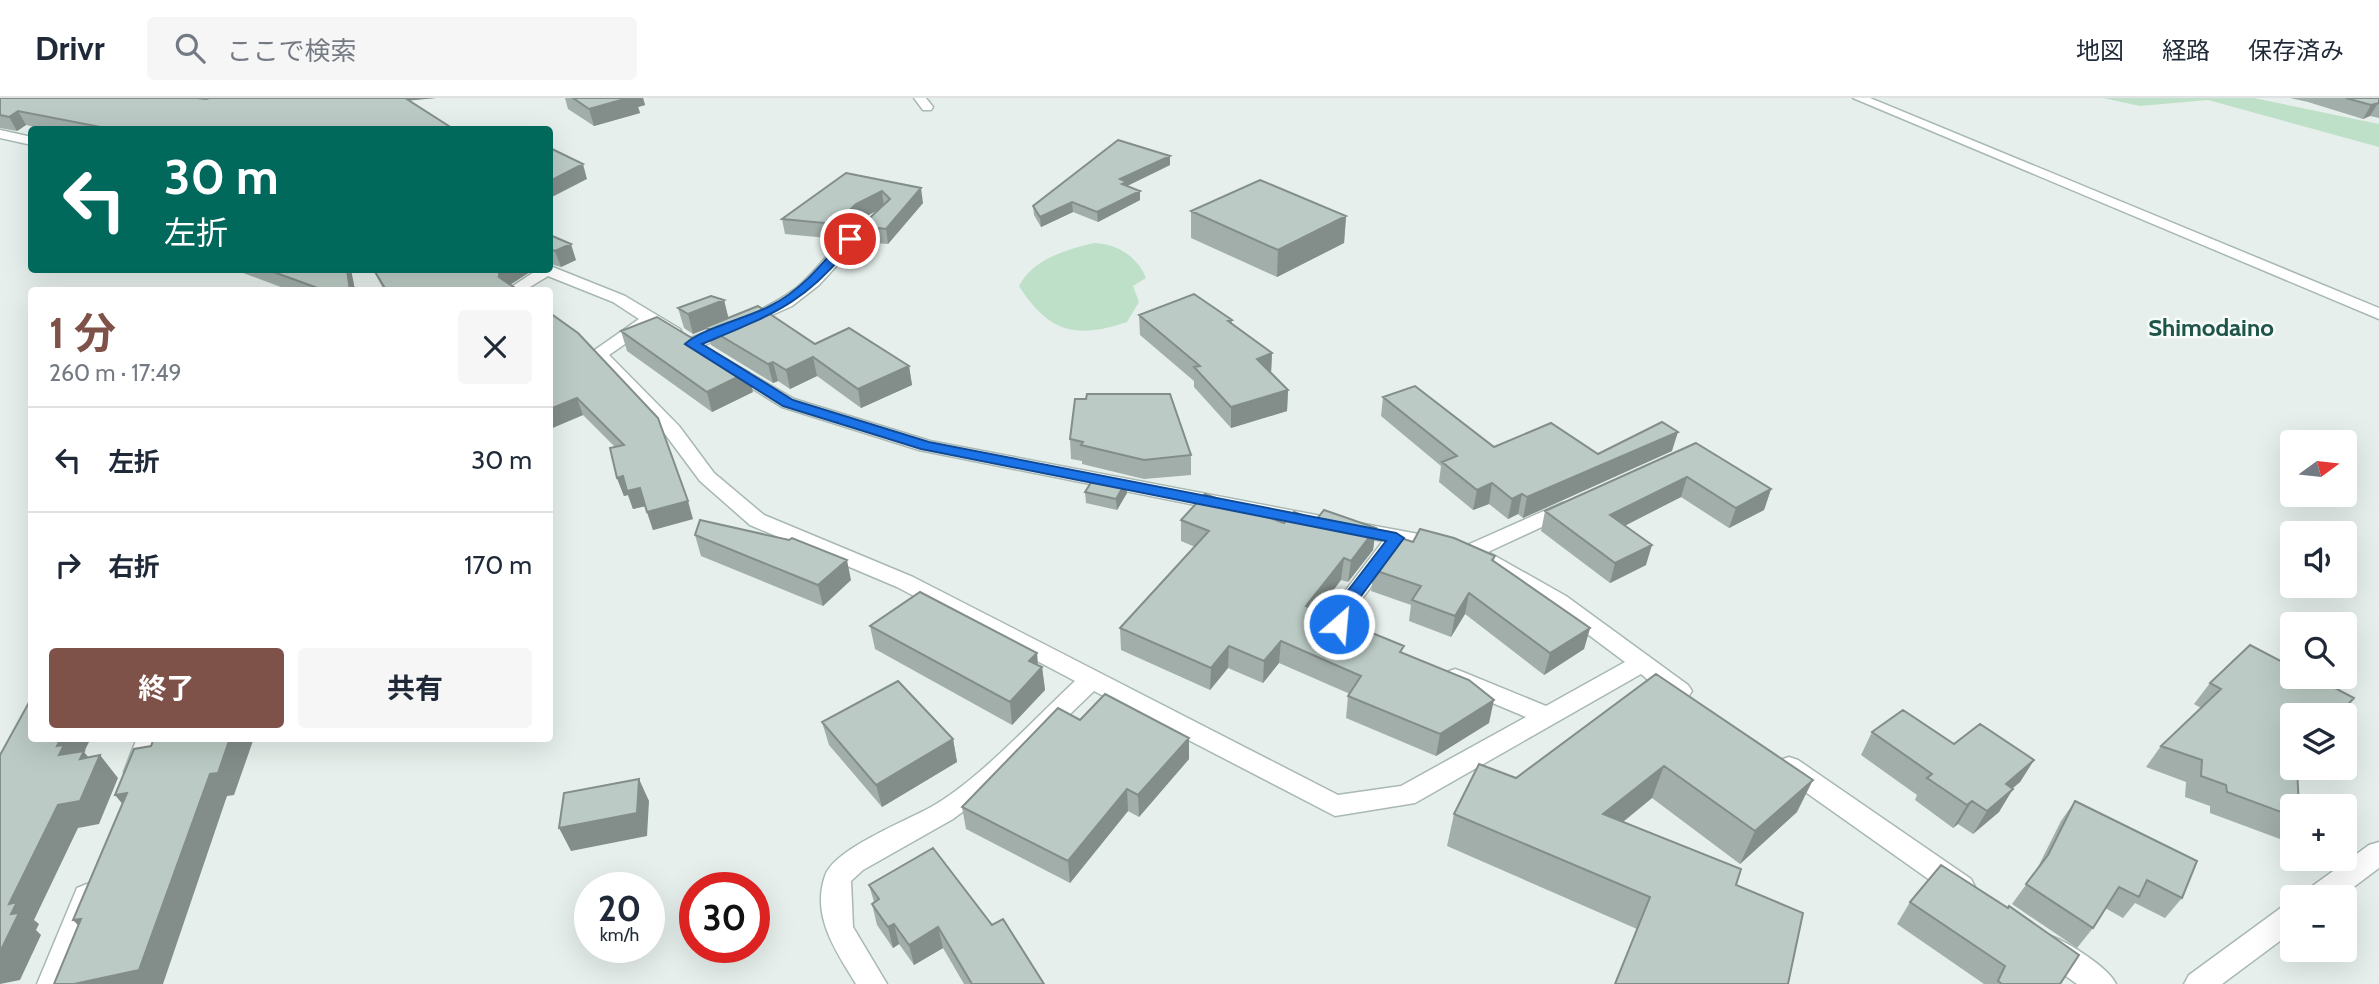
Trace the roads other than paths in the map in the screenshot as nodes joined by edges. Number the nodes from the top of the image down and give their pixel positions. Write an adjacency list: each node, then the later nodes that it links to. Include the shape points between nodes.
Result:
1 (1858, 98): 8 (street)
2 (0, 134): 3 (street)
3 (28, 140)
4 (883, 213): 10 (street, via 862,227 794,297)
5 (553, 272): 9 (street, via 619,299)
6 (542, 273): 7 (street)
7 (520, 287)
8 (2379, 314)
9 (651, 319): 10 (street); 17 (street, via 598,354 672,430 706,477 757,520 905,582)
10 (692, 344): 12 (street, via 788,403 926,446)
11 (1584, 501): 13 (street)
12 (1396, 538): 13 (street); 14 (street, via 1339,614 1344,632)
13 (1472, 551): 15 (street, via 1532,584)
14 (1382, 648)
15 (1641, 664): 18 (street); 19 (street)
16 (1432, 668): 19 (street)
17 (1092, 679): 19 (street, via 1335,806 1406,796); 30 (street, via 980,785 944,812 853,862 838,877 839,930)
18 (1696, 702)
19 (1546, 716)
20 (148, 742): 22 (street)
21 (1772, 755): 26 (street)
22 (129, 790)
23 (2379, 853): 25 (street)
24 (98, 868): 29 (street)
25 (2335, 885)
26 (1986, 904)
27 (2280, 925): 32 (street)
28 (2032, 936): 31 (street)
29 (52, 984)
30 (872, 984)
31 (2101, 984)
32 (2199, 984)

